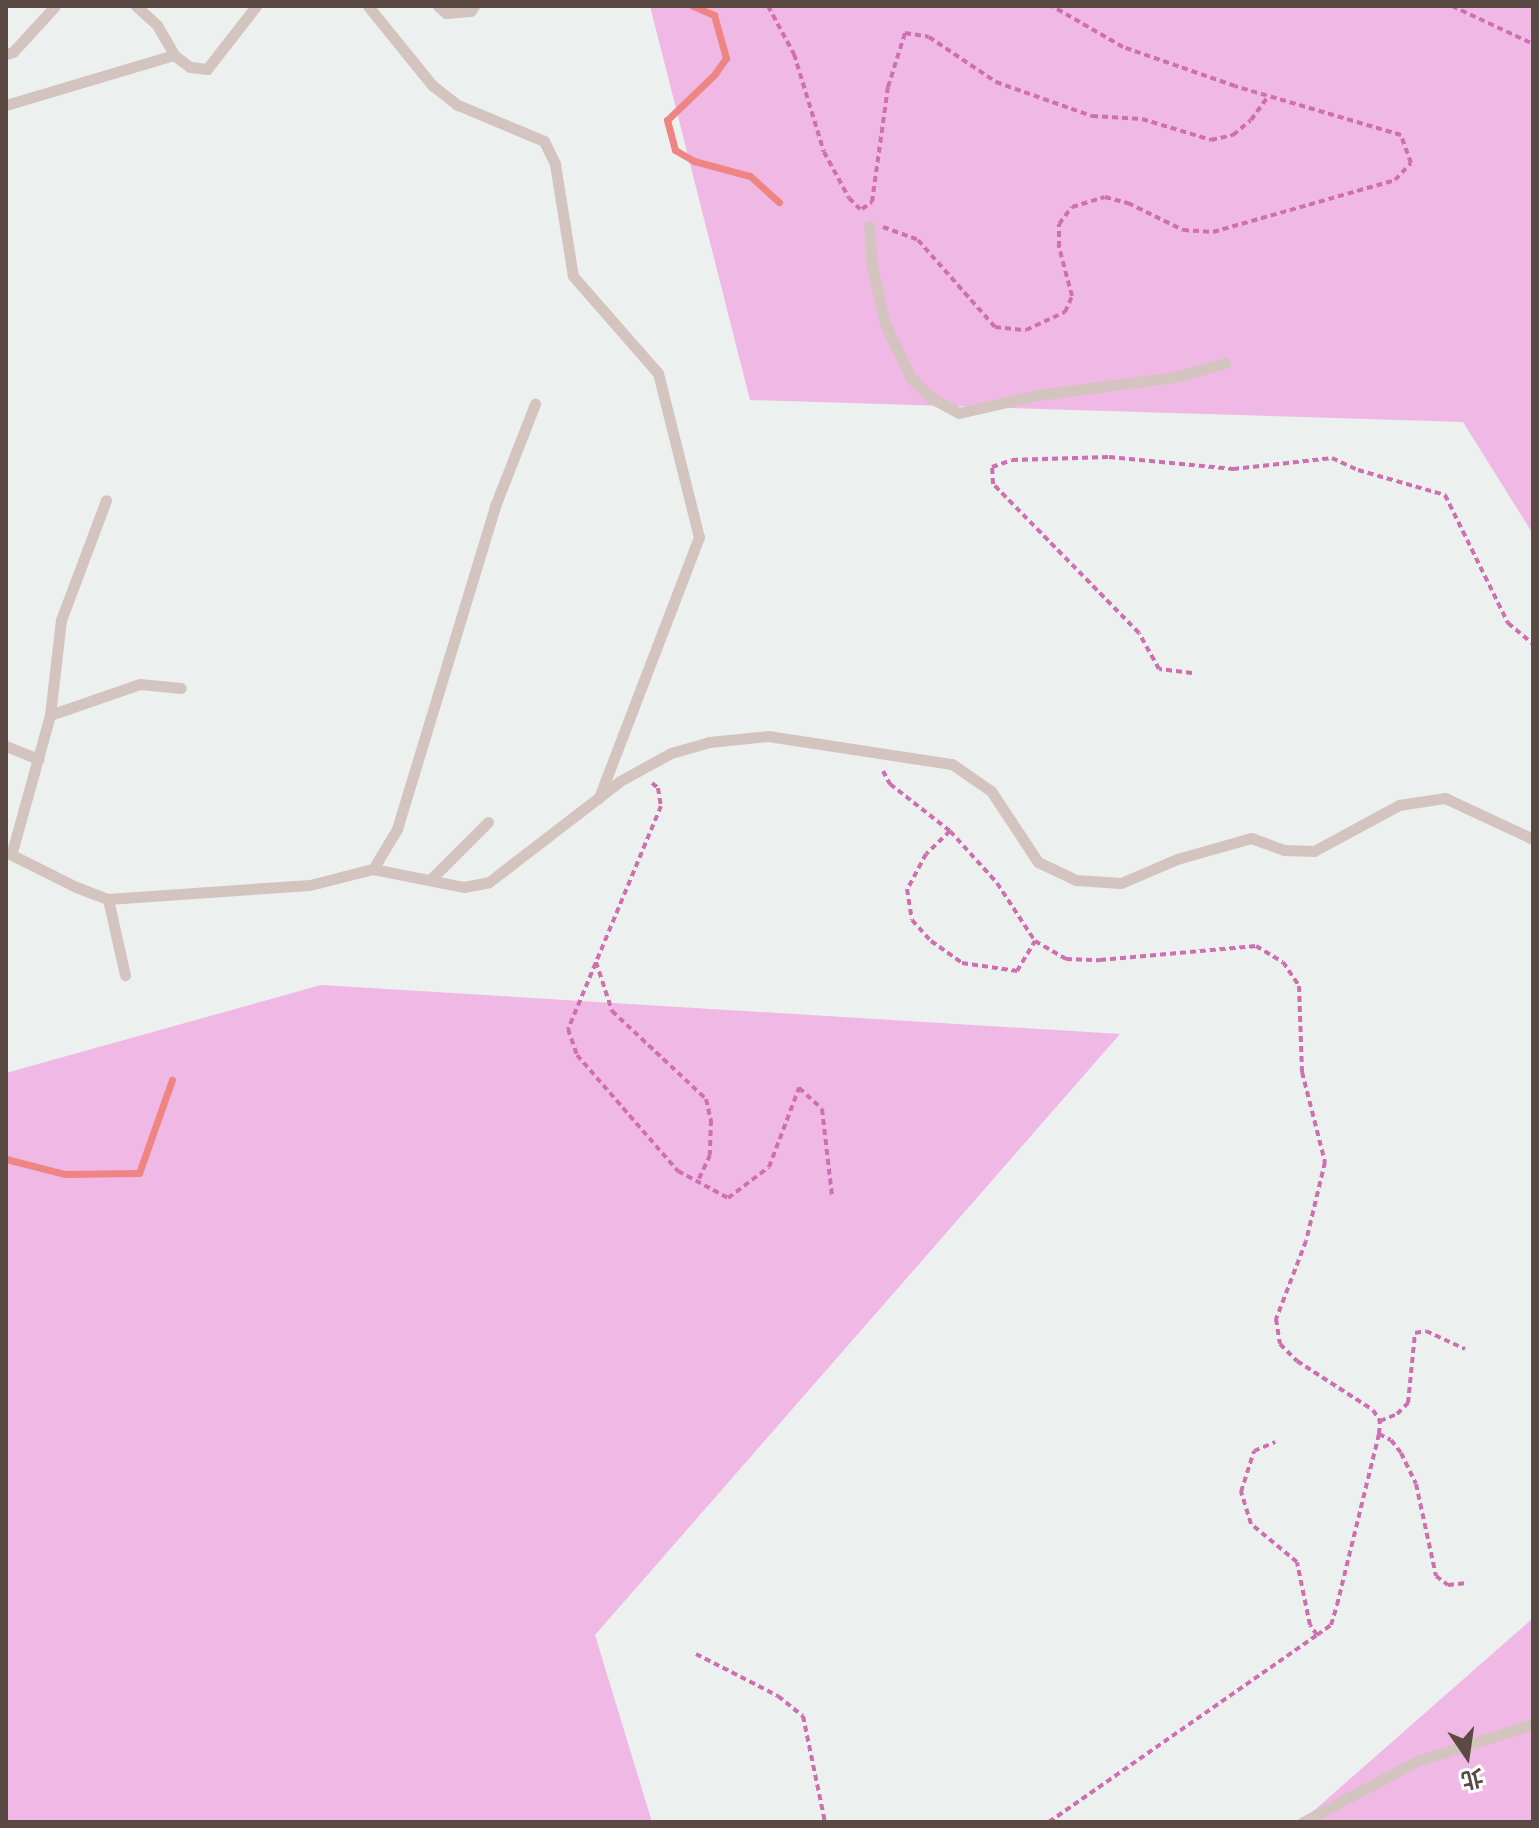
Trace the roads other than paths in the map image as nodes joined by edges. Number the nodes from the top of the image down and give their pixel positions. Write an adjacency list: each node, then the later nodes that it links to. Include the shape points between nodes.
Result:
1 (55, 6): 7 (lane)
2 (136, 6): 8 (lane, via 157,25)
3 (256, 6): 8 (lane, via 207,69 190,67)
4 (368, 6): 18 (lane, via 441,92 458,105 544,141 555,164 573,276 658,373 699,537)
5 (438, 6): 6 (lane, via 446,13 471,11)
6 (474, 6)
7 (6, 54)
8 (174, 55): 9 (lane)
9 (6, 105)
10 (869, 226): 11 (lane, via 885,324 911,378 931,398 959,413 1037,395 1175,377)
11 (1225, 363)
12 (535, 404): 22 (lane, via 495,506 397,829)
13 (106, 500): 15 (lane, via 61,620)
14 (181, 688): 15 (lane, via 140,684)
15 (50, 715): 17 (lane)
16 (6, 746): 17 (lane)
17 (38, 759): 21 (lane)
18 (599, 799): 20 (lane, via 671,753 709,742 768,736 952,764 991,791 1038,862 1076,880 1121,883 1177,859 1251,838 1284,850 1314,851 1399,805 1445,798); 23 (lane, via 489,882 464,887)
19 (488, 822): 23 (lane)
20 (1533, 839)
21 (9, 852): 24 (lane)
22 (373, 869): 23 (lane); 24 (lane, via 310,885)
23 (430, 880)
24 (108, 899): 25 (lane)
25 (125, 975)
26 (1533, 1724): 27 (lane, via 1417,1761)
27 (1303, 1822)

